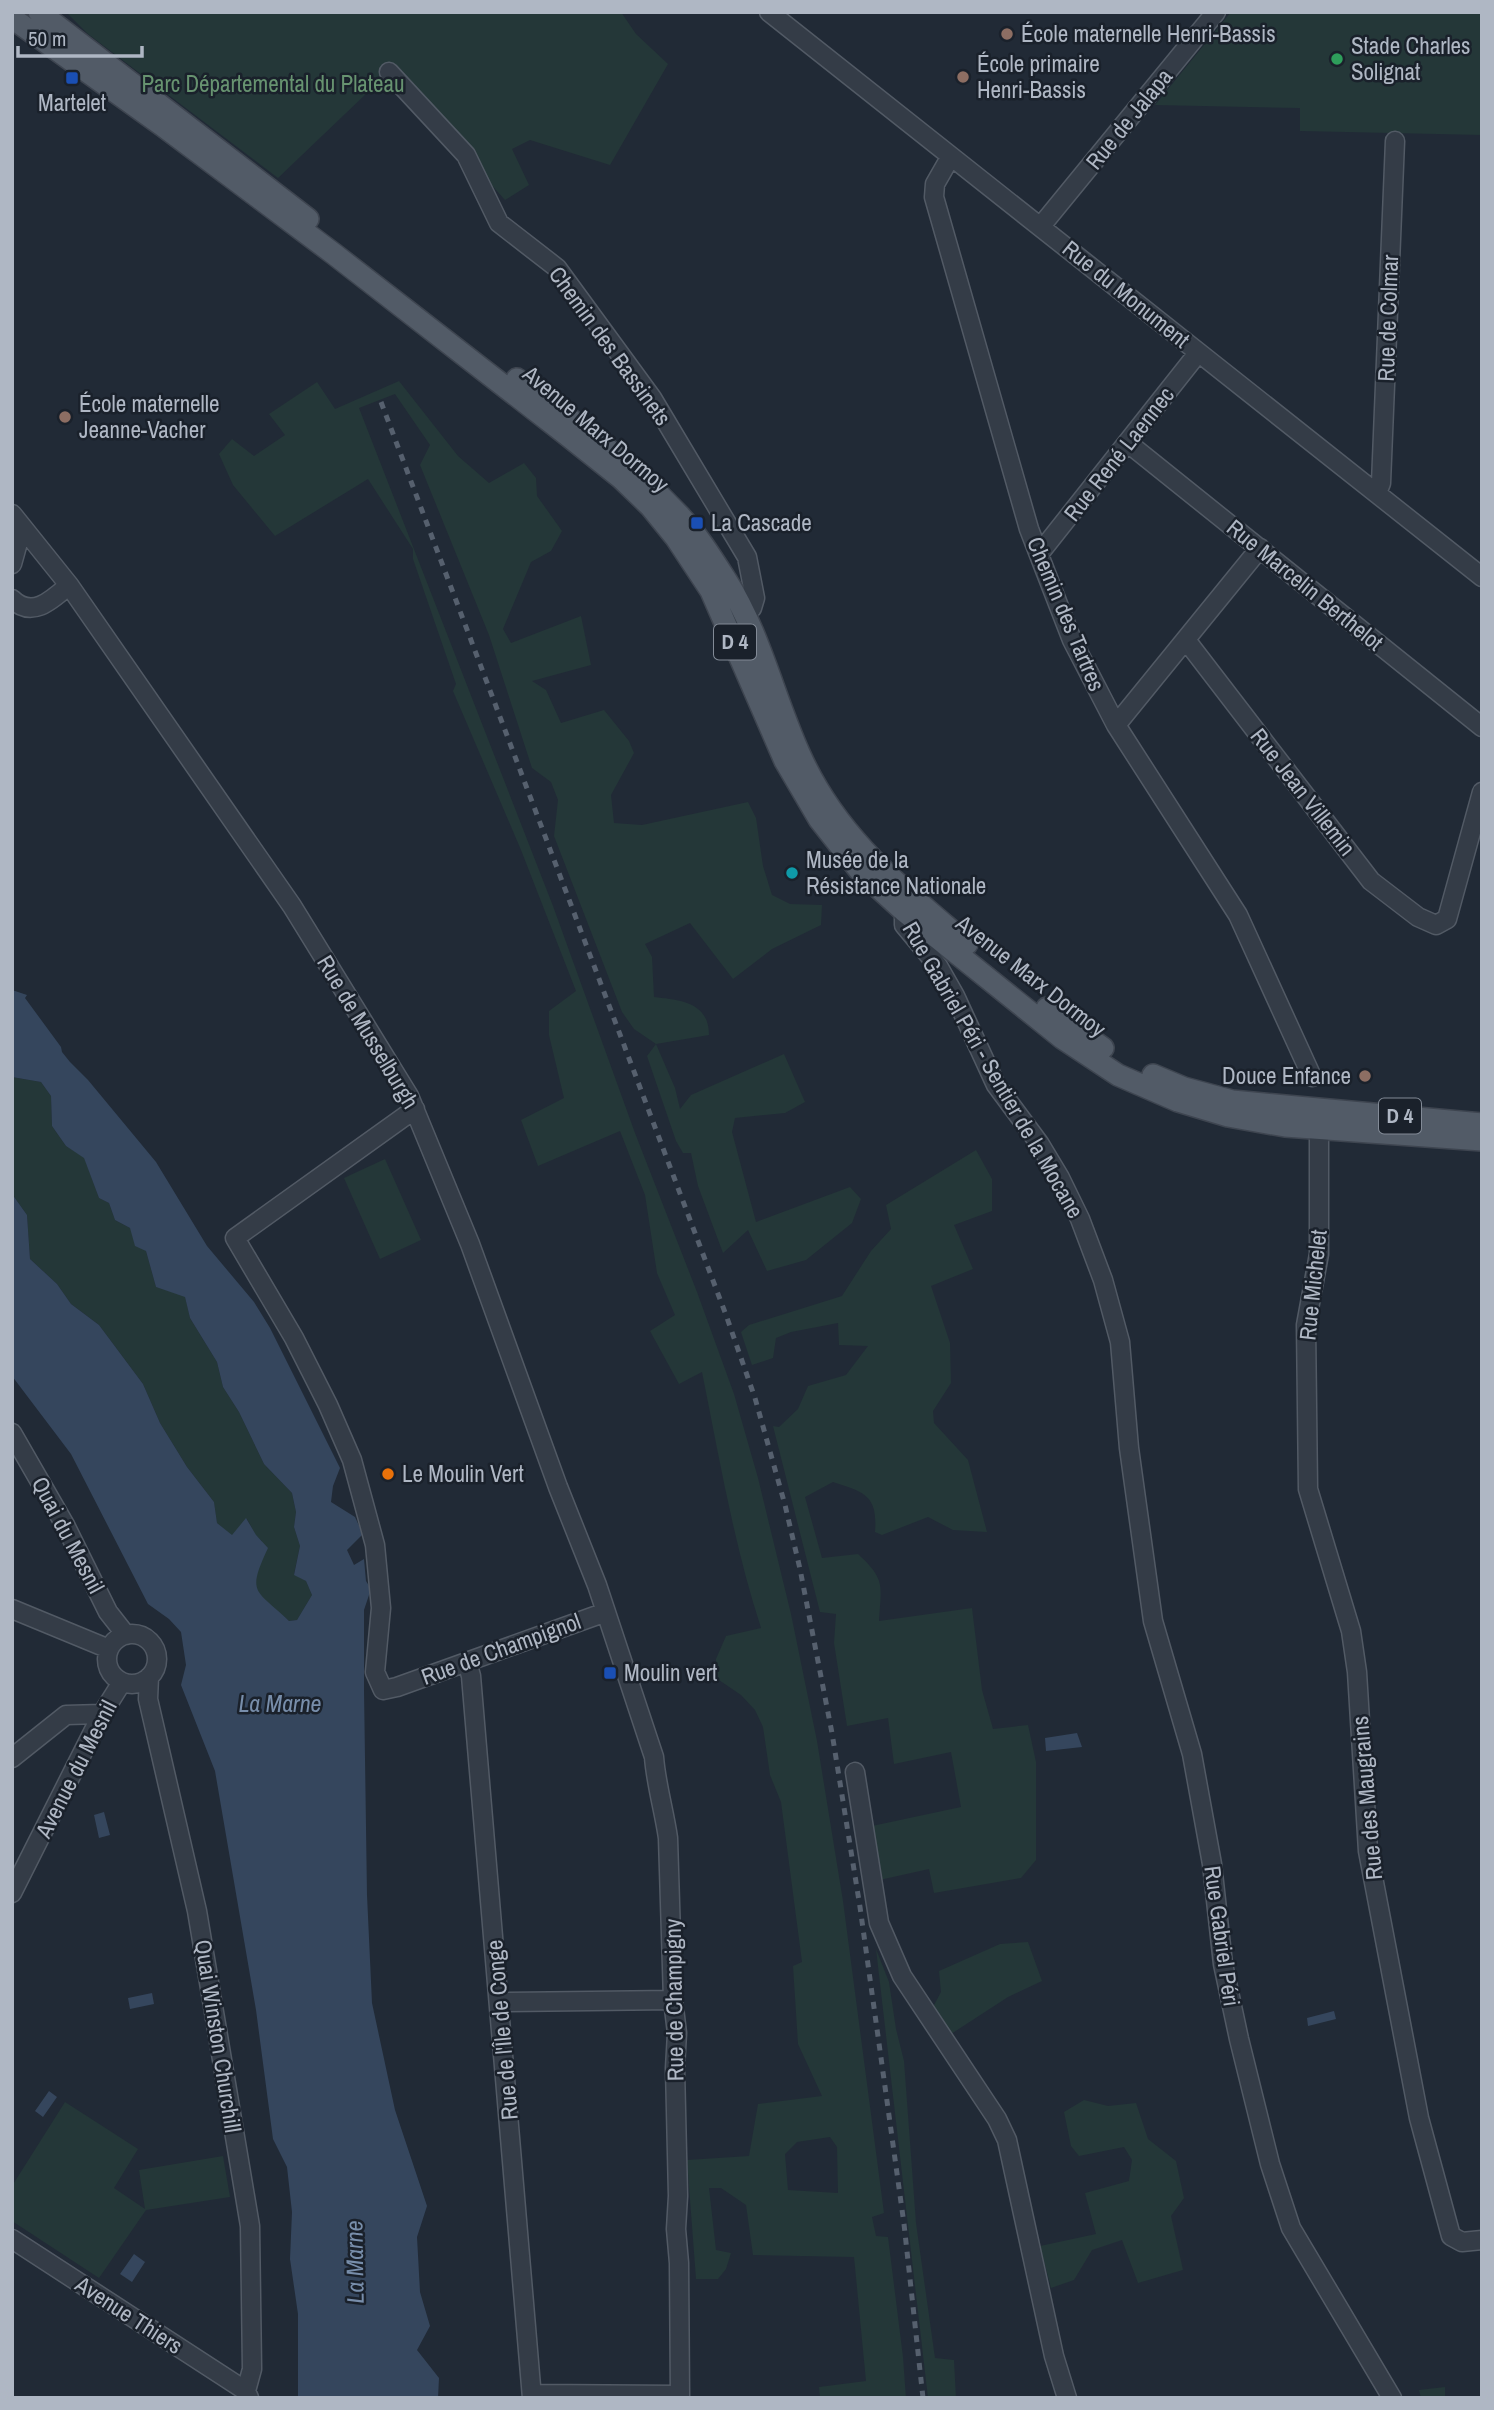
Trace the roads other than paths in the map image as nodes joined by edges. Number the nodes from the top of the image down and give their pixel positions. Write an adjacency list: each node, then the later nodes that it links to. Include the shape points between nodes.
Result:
1 (40, 12): 21 (main road, Avenue Marx Dormoy / D 4, via 623,462 695,534 727,582)
2 (769, 12): 9 (street, Rue du Monument)
3 (1198, 12): 6 (street)
4 (1216, 12): 6 (street, Rue de Jalapa)
5 (12, 18): 21 (main road, Avenue Marx Dormoy / D 4, via 334,254 621,478 650,506)
6 (1198, 35): 10 (street, Rue de Jalapa)
7 (389, 72): 21 (street, Chemin des Bassinets, via 466,155 499,223 557,268 652,398 747,557 755,598 752,608)
8 (1395, 141): 13 (street, Rue de Colmar, via 1381,484)
9 (951, 156): 10 (street, Rue du Monument); 16 (street, Chemin des Tartres, via 935,184 934,197)
10 (1041, 226): 11 (street, Rue du Monument)
11 (1198, 353): 12 (street, Rue René Laennec); 13 (street, Rue du Monument)
12 (1128, 443): 15 (street, Rue Marcelin Berthelot); 16 (street, Rue René Laennec)
13 (1377, 493): 18 (street, Rue du Monument)
14 (17, 521): 17 (street); 19 (street, Rue de Musselburgh)
15 (1256, 553): 22 (street); 24 (street, Rue Marcelin Berthelot)
16 (1039, 554): 23 (street, Chemin des Tartres, via 1072,640)
17 (12, 564)
18 (1482, 577)
19 (69, 585): 20 (street, via 42,606 19,606); 28 (street, Rue de Musselburgh, via 292,906)
20 (12, 599)
21 (734, 617): 26 (main road, Avenue Marx Dormoy / D 4, via 785,761 819,819 860,871)
22 (1186, 640): 23 (street); 25 (street, Rue Jean Villemin, via 1371,881 1418,917 1436,925 1447,919)
23 (1116, 725): 27 (street, Chemin des Tartres, via 1238,915)
24 (1482, 727)
25 (1481, 800)
26 (908, 904): 29 (main road, Avenue Marx Dormoy / D 4, via 1062,1038 1118,1074 1178,1101 1228,1116 1285,1126); 34 (street, Rue Gabriel Péri - Sentier de la Mocane, via 904,925 938,966 996,1084 1039,1143 1080,1219 1120,1342)
27 (1312, 1077)
28 (415, 1109): 36 (street, Rue de Musselburgh); 39 (street, Rue de Champignol, via 235,1238 294,1338 352,1460 375,1545 381,1596 376,1672 383,1690)
29 (1319, 1119): 30 (main road, Avenue Marx Dormoy / D 4); 31 (main road, Avenue Marx Dormoy / D 4); 33 (street, Rue Michelet, via 1319,1254 1306,1325)
30 (1482, 1124)
31 (1482, 1140)
32 (12, 1433): 37 (street, Quai du Mesnil, via 108,1612)
33 (1306, 1442): 49 (street, Rue des Maugrains, via 1308,1489 1351,1632 1368,1851 1419,2118 1451,2236 1462,2242)
34 (1129, 1448): 54 (street, Rue Gabriel Péri, via 1153,1622 1192,1754 1212,1864 1223,1964 1270,2164 1292,2228)
35 (12, 1609): 38 (street)
36 (606, 1612): 39 (street, Rue de Champignol); 46 (street, Rue de Champigny, via 654,1757 664,1811 671,1883)
37 (126, 1635): 38 (street); 40 (street, via 142,1636 154,1647 157,1663)
38 (109, 1649): 41 (street, via 107,1664)
39 (467, 1662): 47 (street, Rue de l'Île de Conge)
40 (149, 1677): 41 (street, via 136,1684); 50 (street, Quai Winston Churchill, via 148,1699 197,1911 250,2226 252,2369)
41 (122, 1682): 42 (street, Avenue du Mesnil)
42 (102, 1714): 43 (street, via 66,1715); 45 (street, Avenue du Mesnil)
43 (12, 1758)
44 (855, 1772): 53 (street, via 879,1923 902,1976 1007,2140)
45 (12, 1893)
46 (673, 2000): 47 (street); 52 (street, Rue de Champigny)
47 (500, 2002): 51 (street, Rue de l'Île de Conge)
48 (12, 2239): 50 (street, Avenue Thiers)
49 (1482, 2240)
50 (242, 2396)
51 (532, 2396): 52 (street)
52 (680, 2396)
53 (1067, 2398)
54 (1392, 2398)

